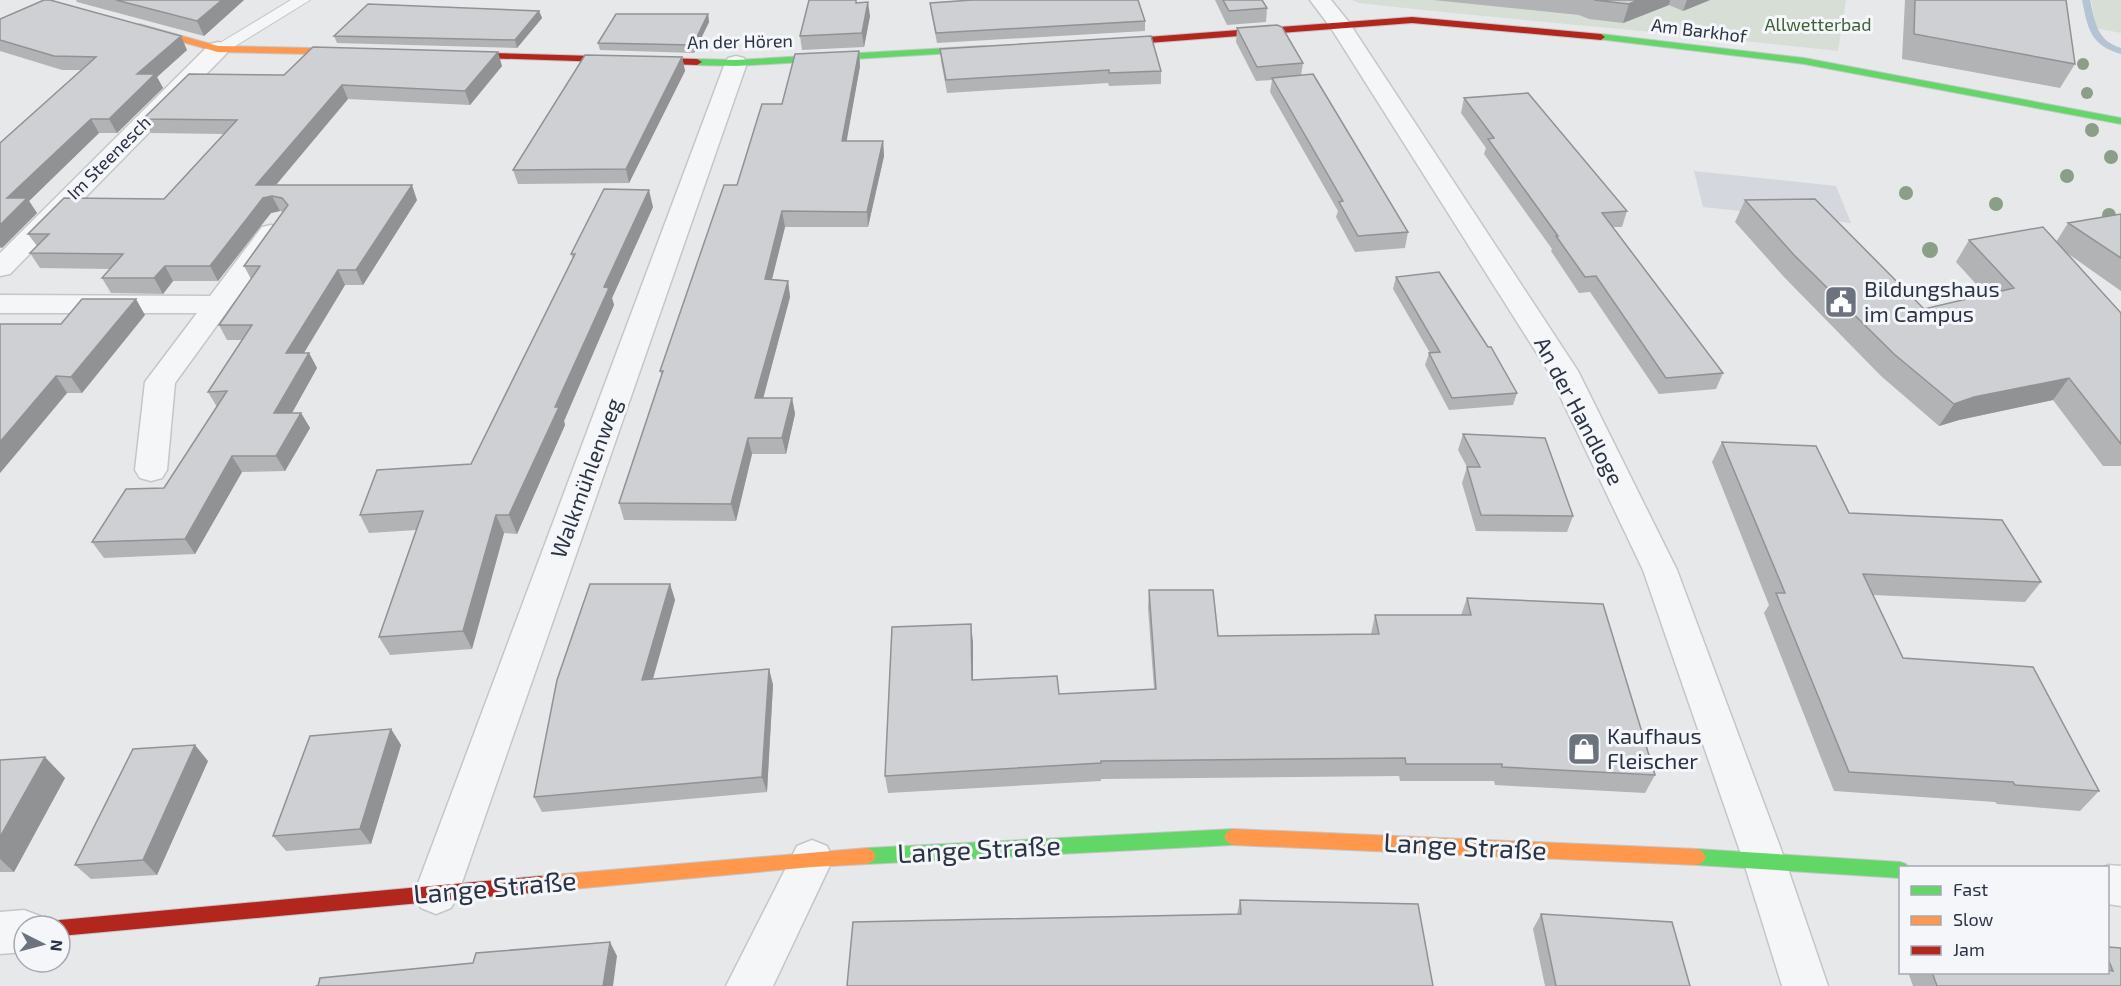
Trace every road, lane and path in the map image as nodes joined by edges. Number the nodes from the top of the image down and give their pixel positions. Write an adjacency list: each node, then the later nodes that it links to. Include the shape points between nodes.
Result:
1 (302, 0): 7 (lane)
2 (1320, 0): 4 (street, An der Handloge)
3 (129, 24): 7 (street)
4 (1340, 26): 5 (street); 11 (street, Am Barkhof, via 1412,20 1554,31 1804,62); 18 (street, An der Handloge, via 1563,371 1660,570)
5 (1096, 43)
6 (1003, 48): 10 (street, An der Hören)
7 (218, 49): 8 (street); 13 (street, Im Steenesch)
8 (371, 53)
9 (441, 55): 10 (street, An der Hören)
10 (736, 63): 20 (street, Walkmühlenweg)
11 (2121, 121)
12 (280, 222): 15 (street)
13 (0, 268)
14 (0, 304): 15 (street)
15 (218, 304): 16 (street, via 160,382)
16 (152, 470)
17 (812, 859): 18 (street, Lange Straße, via 1237,837); 20 (street, Lange Straße); 22 (street)
18 (1764, 861): 19 (street, Lange Straße); 23 (street, An der Handloge)
19 (1899, 870)
20 (436, 894): 21 (street, Lange Straße)
21 (72, 927)
22 (749, 986)
23 (1805, 986)

